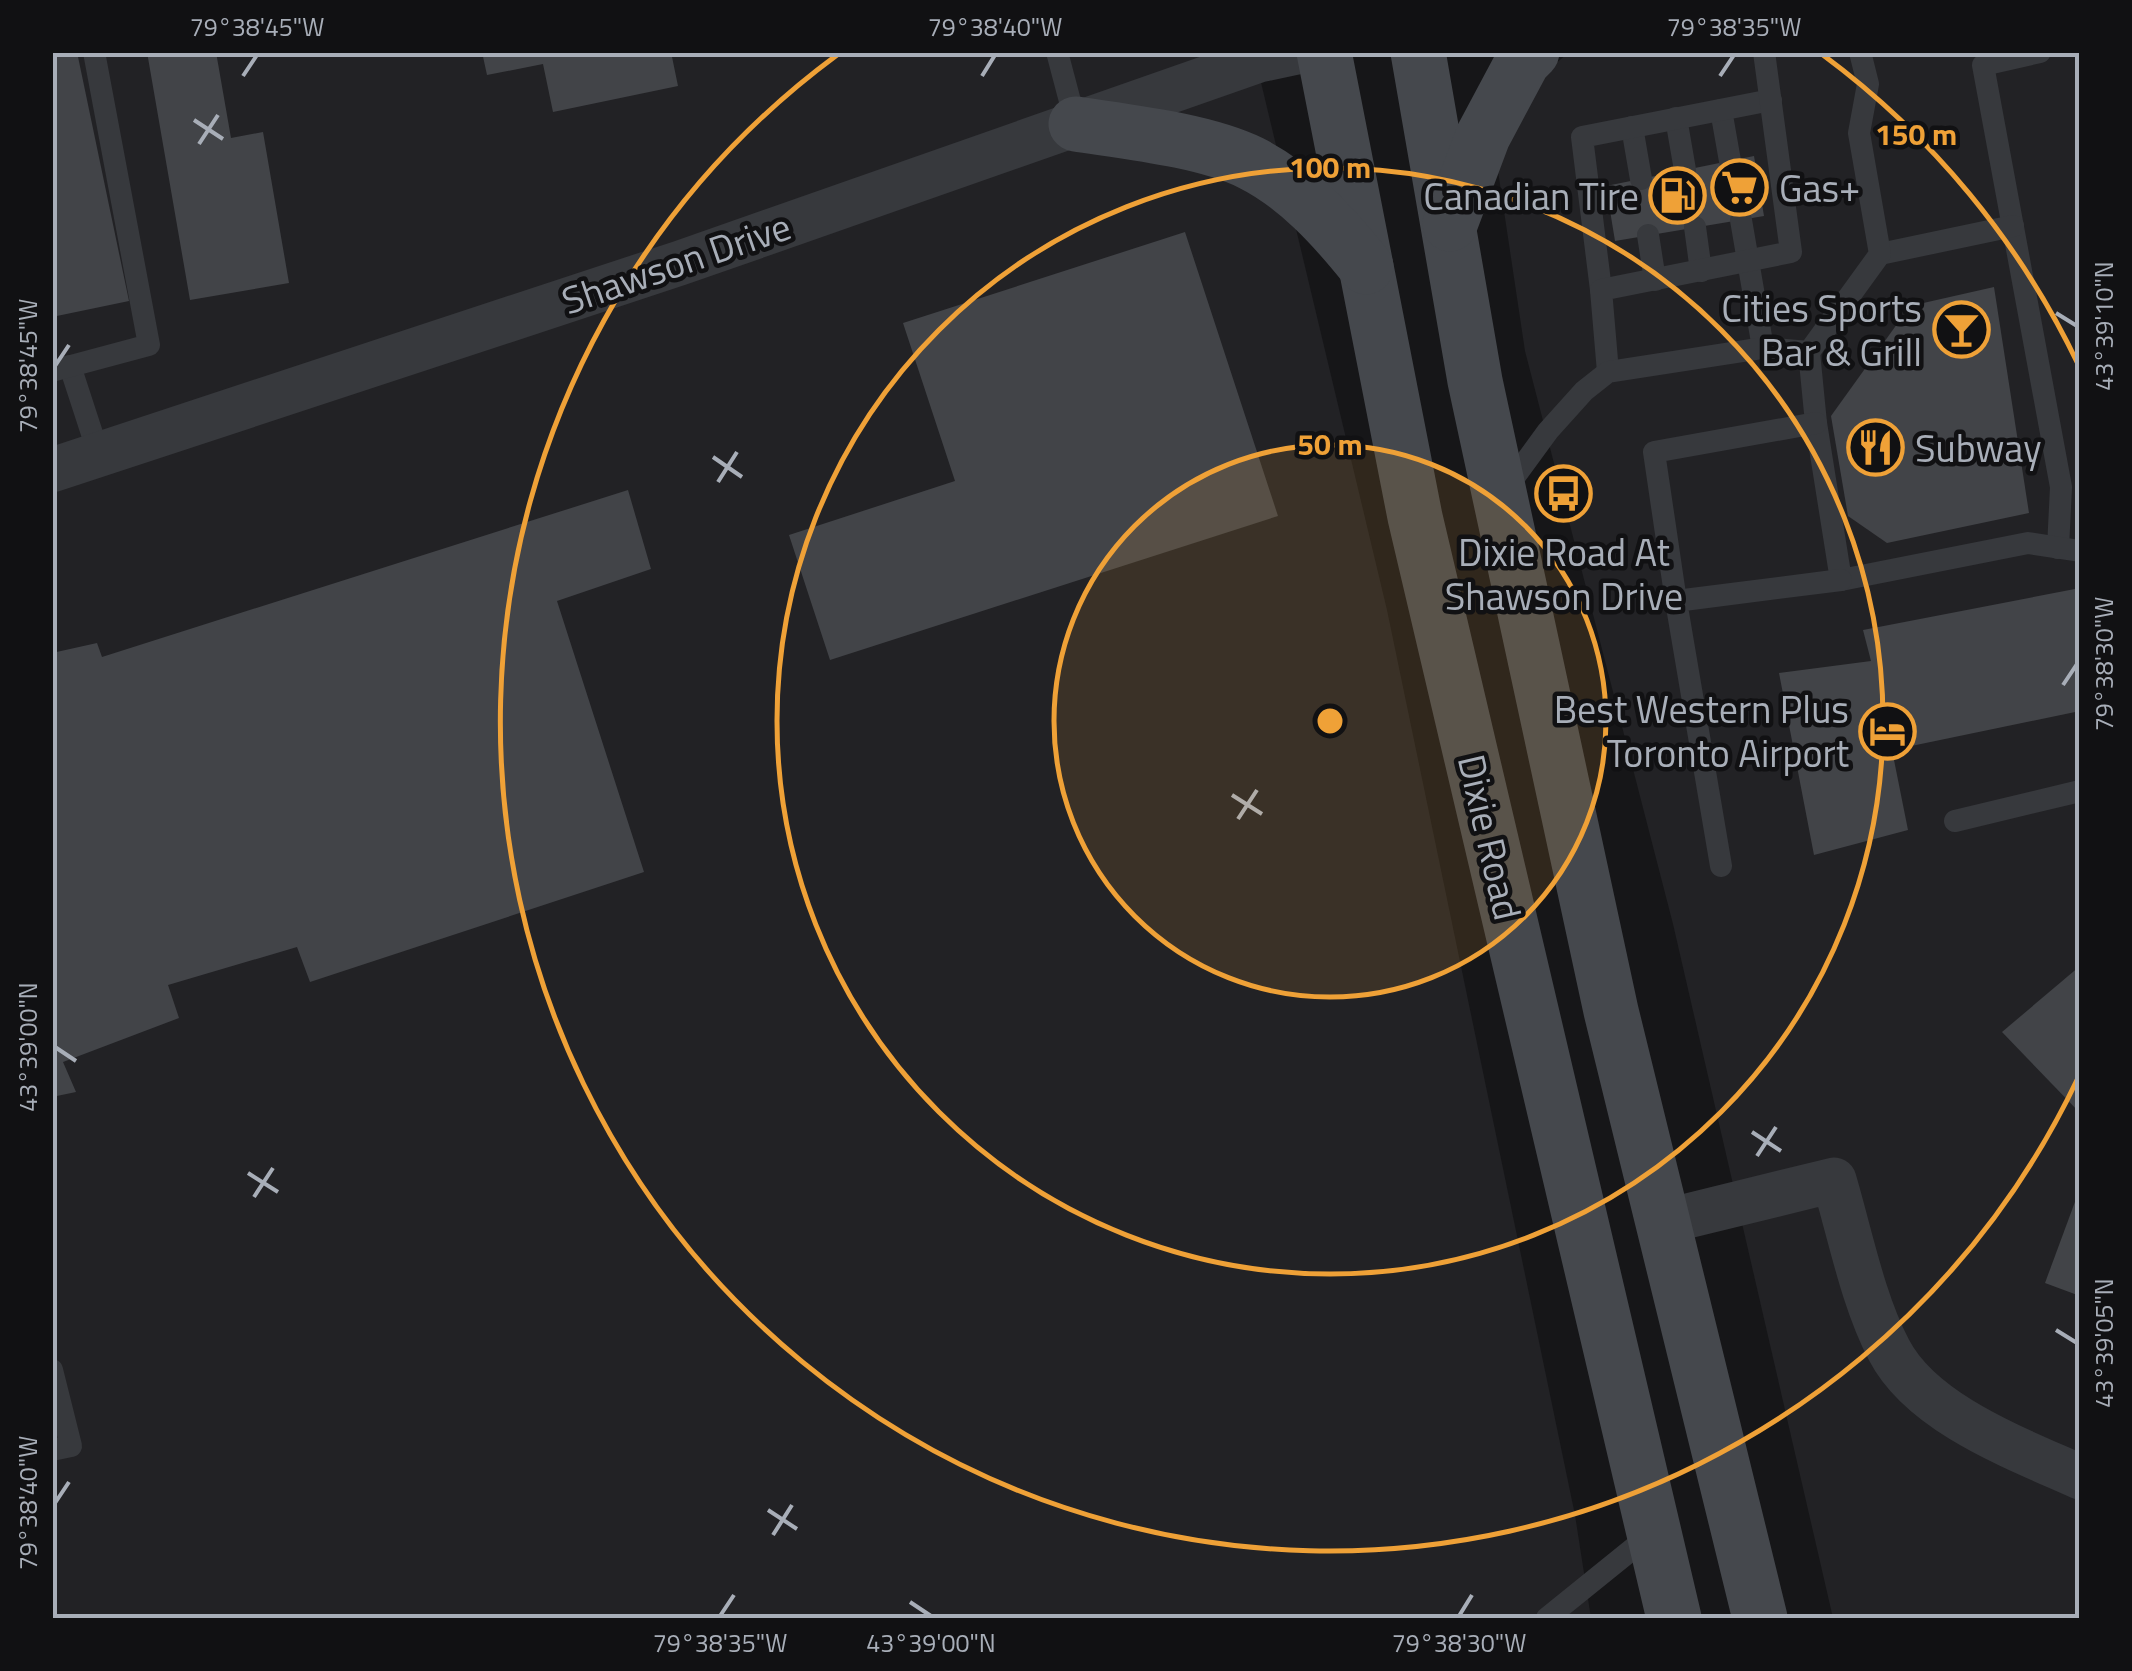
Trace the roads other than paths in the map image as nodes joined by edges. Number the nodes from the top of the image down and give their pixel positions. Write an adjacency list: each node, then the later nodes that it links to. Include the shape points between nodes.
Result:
1 (94, 52): 31 (lane, via 150,345)
2 (1057, 52): 13 (lane)
3 (1297, 52): 13 (street, Shawson Drive)
4 (1324, 52): 25 (main road, Dixie Road)
5 (1418, 52): 20 (main road)
6 (1532, 52): 20 (main road, via 1482,136)
7 (1764, 52): 10 (lane)
8 (1860, 52): 23 (lane, via 1868,84 1859,132)
9 (2040, 52): 19 (lane, via 1983,65)
10 (1771, 100): 11 (lane); 24 (lane, via 1791,252)
11 (1721, 110): 12 (lane); 15 (lane)
12 (1676, 118): 14 (lane); 16 (lane)
13 (1076, 124): 25 (main road, via 1218,151 1252,164 1295,192); 34 (street, Shawson Drive)
14 (1632, 127): 17 (lane); 28 (lane, via 1582,137)
15 (1730, 161)
16 (1685, 170)
17 (1640, 180)
18 (1740, 220): 24 (lane)
19 (2012, 226): 23 (lane); 37 (lane)
20 (1449, 227): 36 (main road)
21 (1695, 227): 26 (lane)
22 (1648, 235): 27 (lane)
23 (1880, 254): 30 (lane)
24 (1748, 262): 26 (lane); 29 (lane)
25 (1366, 267): 47 (main road, Dixie Road, via 1414,517)
26 (1701, 271): 27 (lane)
27 (1655, 280): 28 (lane)
28 (1601, 290): 32 (lane)
29 (1763, 348): 30 (lane); 32 (lane)
30 (1808, 352): 33 (lane)
31 (61, 369): 34 (lane)
32 (1608, 372): 36 (lane, via 1548,431)
33 (1816, 423): 38 (lane); 39 (lane, via 1654,452)
34 (99, 455): 35 (street, Shawson Drive)
35 (52, 470)
36 (1500, 497): 43 (main road)
37 (2068, 549): 38 (lane, via 2028,543)
38 (1841, 580): 39 (lane)
39 (1676, 601): 42 (lane)
40 (2080, 791): 41 (lane)
41 (1955, 821)
42 (1721, 866)
43 (1663, 1222): 46 (street, via 1834,1180 1870,1304 1890,1352 1914,1383 1974,1430); 50 (main road)
44 (52, 1370): 45 (lane, via 71,1446)
45 (52, 1450)
46 (2080, 1477)
47 (1654, 1532): 48 (lane); 49 (main road, Dixie Road)
48 (1547, 1618)
49 (1674, 1618)
50 (1760, 1618)

